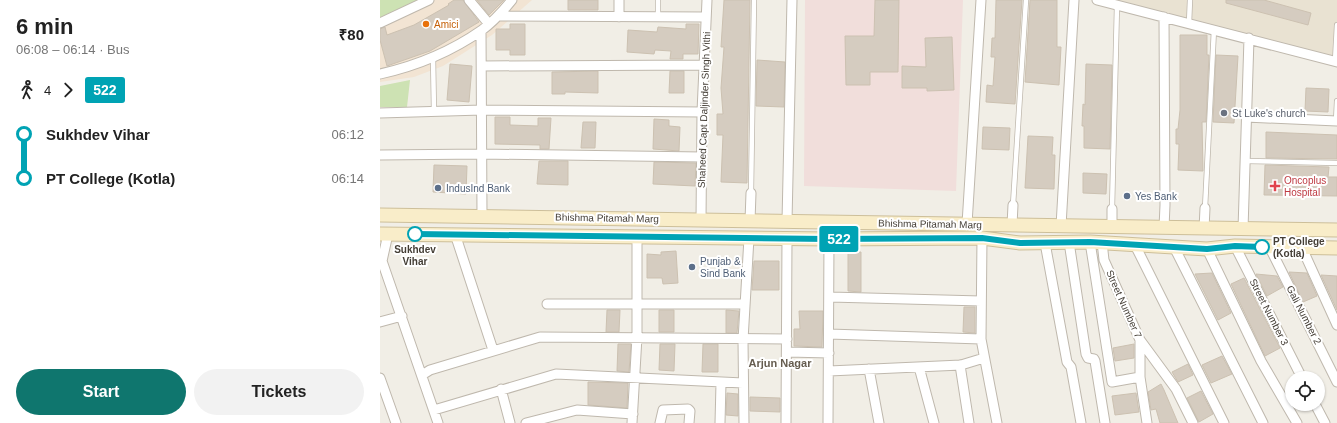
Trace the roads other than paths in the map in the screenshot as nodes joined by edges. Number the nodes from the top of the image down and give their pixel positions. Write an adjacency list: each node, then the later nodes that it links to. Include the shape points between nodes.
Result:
1 (429, 0): 21 (street)
2 (469, 0): 22 (street)
3 (512, 0): 15 (street)
4 (619, 0): 17 (street)
5 (658, 0): 16 (lane)
6 (707, 0): 18 (street, Shaheed Capt Daljinder Singh Vithi)
7 (754, 0): 44 (lane)
8 (792, 0): 52 (street)
9 (981, 0): 53 (street)
10 (1026, 0): 45 (lane)
11 (1074, 0): 55 (street)
12 (1097, 0): 14 (street)
13 (1190, 0): 20 (lane)
14 (1117, 5): 19 (street); 47 (lane)
15 (498, 16): 17 (street); 22 (street)
16 (658, 16): 17 (street); 18 (street)
17 (619, 17)
18 (706, 17): 29 (street, Shaheed Capt Daljinder Singh Vithi)
19 (1164, 17): 20 (street); 57 (street)
20 (1189, 23): 24 (street)
21 (380, 24)
22 (489, 24): 25 (street)
23 (1337, 25): 28 (lane)
24 (1214, 29): 26 (street); 46 (lane)
25 (481, 31): 27 (street); 30 (street)
26 (1249, 38): 28 (street); 37 (street)
27 (432, 57): 31 (street); 34 (lane)
28 (1336, 61)
29 (704, 65): 30 (street); 35 (street, Shaheed Capt Daljinder Singh Vithi)
30 (482, 66): 33 (street)
31 (380, 74)
32 (1337, 101): 38 (lane)
33 (482, 110): 34 (street); 35 (street); 39 (street)
34 (434, 112): 36 (street)
35 (702, 112): 41 (street, Shaheed Capt Daljinder Singh Vithi)
36 (380, 113)
37 (1246, 117): 38 (street); 42 (street)
38 (1336, 121)
39 (482, 154): 40 (street); 41 (street); 49 (street)
40 (380, 155)
41 (702, 157): 50 (street, Shaheed Capt Daljinder Singh Vithi)
42 (1246, 161): 43 (lane); 59 (street)
43 (1337, 163)
44 (751, 193): 51 (street)
45 (1013, 206): 54 (street)
46 (1205, 208): 58 (street)
47 (1112, 209): 56 (street)
48 (380, 215): 49 (main road, Bhishma Pitamah Marg)
49 (482, 216): 50 (main road, Bhishma Pitamah Marg)
50 (701, 220): 51 (main road, Bhishma Pitamah Marg)
51 (750, 220): 52 (main road, Bhishma Pitamah Marg)
52 (786, 221): 53 (main road, Bhishma Pitamah Marg)
53 (967, 224): 54 (main road, Bhishma Pitamah Marg)
54 (1012, 225): 55 (main road, Bhishma Pitamah Marg)
55 (1061, 226): 56 (main road, Bhishma Pitamah Marg)
56 (1112, 227): 57 (main road, Bhishma Pitamah Marg)
57 (1164, 228): 58 (main road, Bhishma Pitamah Marg)
58 (1204, 229): 59 (main road, Bhishma Pitamah Marg)
59 (1244, 230): 60 (main road, Bhishma Pitamah Marg)
60 (1337, 230)
61 (384, 234): 62 (main road, Bhishma Pitamah Marg); 83 (street, via 382,261)
62 (455, 234): 63 (main road, Bhishma Pitamah Marg); 92 (street)
63 (637, 236): 64 (main road, Bhishma Pitamah Marg); 80 (street)
64 (749, 238): 65 (main road, Bhishma Pitamah Marg); 82 (street)
65 (787, 238): 67 (main road, Bhishma Pitamah Marg); 88 (street)
66 (982, 238): 67 (main road, Bhishma Pitamah Marg); 70 (main road, Bhishma Pitamah Marg); 79 (street)
67 (829, 239): 78 (street)
68 (1069, 242): 69 (main road, Bhishma Pitamah Marg); 70 (main road, Bhishma Pitamah Marg); 128 (street, via 1086,354 1095,361)
69 (1096, 242): 71 (main road, Bhishma Pitamah Marg); 91 (street, Street Number 7); 102 (street, via 1112,382)
70 (1045, 243): 127 (street)
71 (1135, 245): 73 (main road, Bhishma Pitamah Marg); 131 (street)
72 (1235, 246): 74 (main road, Bhishma Pitamah Marg); 77 (main road, Bhishma Pitamah Marg); 100 (street, Street Number 3)
73 (1174, 248): 77 (main road, Bhishma Pitamah Marg); 132 (street)
74 (1270, 248): 75 (main road, Bhishma Pitamah Marg); 105 (street, Gali Number 2)
75 (1302, 248): 76 (main road, Bhishma Pitamah Marg); 85 (street)
76 (1337, 248)
77 (1207, 249): 133 (street, via 1261,361)
78 (830, 297): 79 (street); 86 (street)
79 (981, 301): 89 (street)
80 (637, 303): 81 (street); 82 (street); 87 (street)
81 (547, 304)
82 (745, 304): 90 (street)
83 (402, 316): 84 (street); 101 (street)
84 (380, 322)
85 (1337, 326)
86 (830, 334): 89 (street); 94 (street)
87 (637, 337): 90 (street); 92 (street, via 540,337); 104 (street)
88 (787, 339): 90 (street); 93 (street)
89 (981, 339): 95 (street)
90 (743, 340): 107 (street)
91 (1140, 340): 102 (street); 130 (street, Street Number 7, via 1176,389)
92 (494, 350): 101 (street, via 430,370)
93 (788, 352): 94 (street); 121 (street)
94 (829, 353): 99 (street)
95 (984, 358): 96 (street); 126 (street)
96 (960, 365): 97 (street); 125 (street)
97 (919, 367): 98 (street); 124 (street)
98 (869, 369): 99 (street); 123 (street)
99 (829, 371): 122 (street)
100 (1298, 371)
101 (422, 375): 109 (street)
102 (1140, 377): 129 (street)
103 (380, 378): 113 (street)
104 (635, 379): 106 (street); 108 (street, via 556,374); 111 (street)
105 (1337, 382)
106 (721, 383): 107 (street); 119 (street)
107 (743, 383): 120 (street)
108 (501, 389): 109 (street); 115 (street)
109 (434, 410): 114 (street)
110 (1319, 411): 134 (street)
111 (633, 418): 112 (street, via 578,410)
112 (551, 420): 116 (street)
113 (396, 423)
114 (438, 423)
115 (510, 423)
116 (526, 423)
117 (660, 423): 118 (street, via 663,410 688,409)
118 (689, 423)
119 (720, 423)
120 (744, 423)
121 (786, 423)
122 (828, 423)
123 (879, 423)
124 (934, 423)
125 (969, 423)
126 (997, 423)
127 (1080, 423)
128 (1105, 423)
129 (1147, 423)
130 (1193, 423)
131 (1224, 423)
132 (1263, 423)
133 (1297, 423)
134 (1325, 423)

